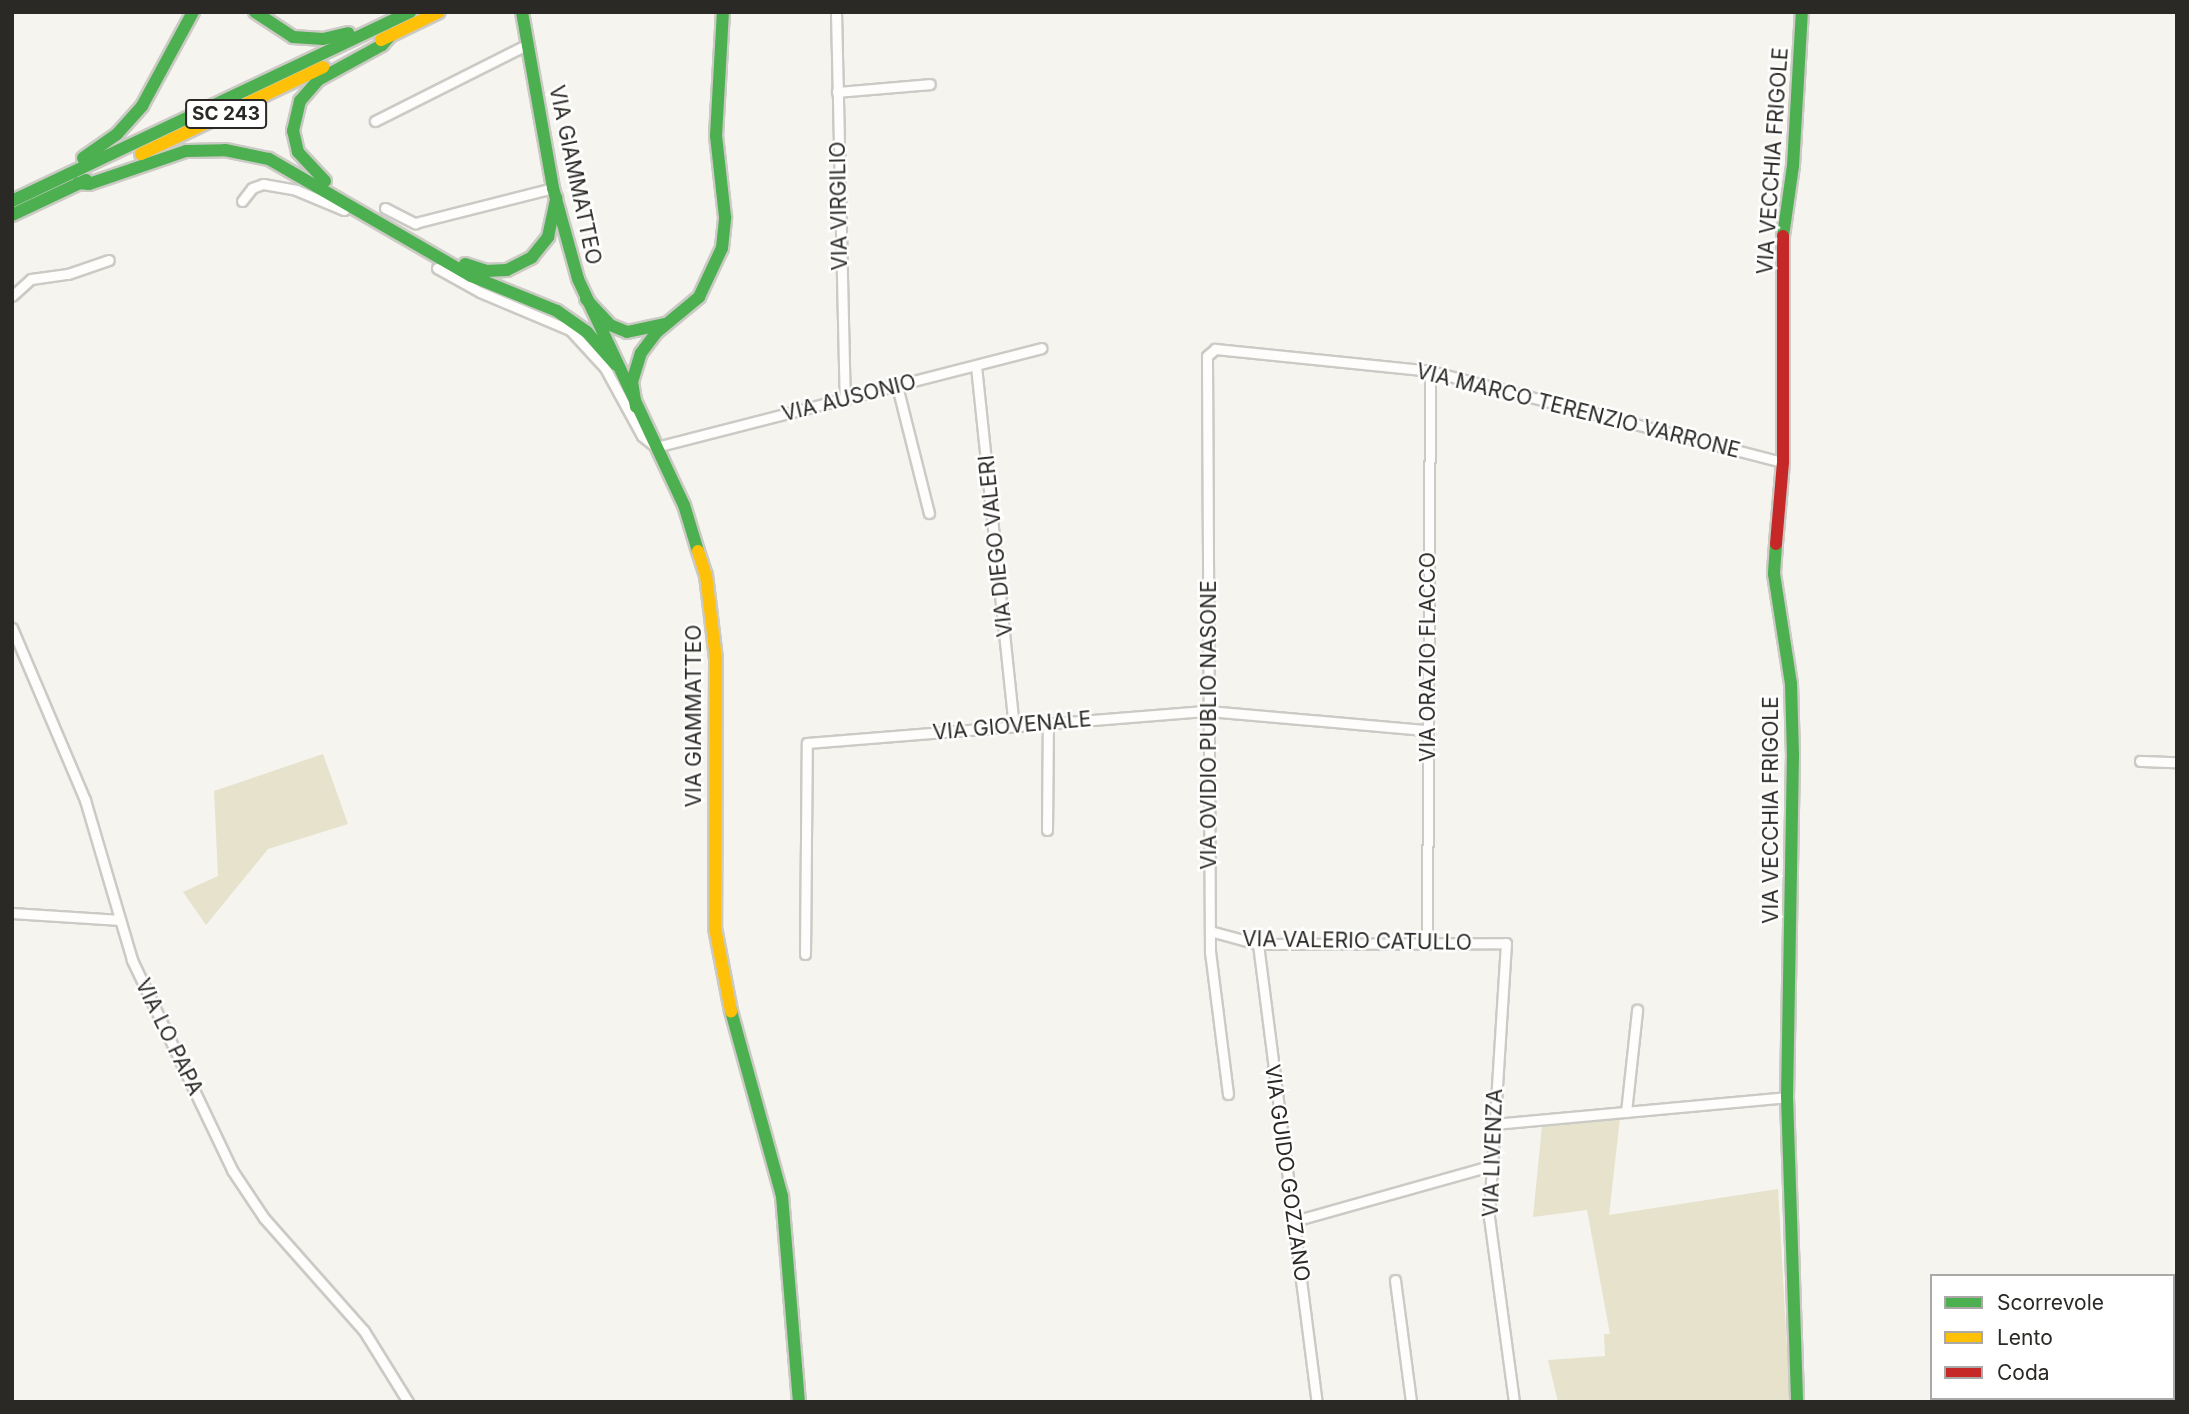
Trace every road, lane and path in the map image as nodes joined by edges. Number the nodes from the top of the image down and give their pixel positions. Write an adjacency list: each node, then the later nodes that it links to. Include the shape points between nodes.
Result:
1 (193, 12): 17 (main road, via 151,94 130,122 85,157)
2 (256, 12): 3 (main road, via 283,33 313,40 334,38)
3 (399, 12)
4 (410, 12): 18 (main road, SC 243)
5 (439, 12): 10 (main road, SC 243)
6 (723, 12): 27 (main road, via 716,136 724,238 714,273)
7 (836, 12): 13 (street, VIA VIRGILIO)
8 (1802, 12): 37 (main road, VIA VECCHIA FRIGOLE, via 1793,166 1783,229)
9 (522, 13): 11 (main road, VIA GIAMMATTEO)
10 (391, 35): 15 (main road, SC 243); 16 (main road, via 382,45 318,80 300,101 293,131 298,152 311,169 454,258 486,271 507,270 539,250 551,228)
11 (528, 44): 14 (street); 16 (main road, VIA GIAMMATTEO)
12 (930, 84): 13 (street)
13 (837, 92): 34 (street, VIA VIRGILIO)
14 (374, 121)
15 (79, 183): 21 (main road, via 89,184 173,153 225,150 269,159); 22 (main road, SC 243)
16 (555, 193): 20 (street, via 415,223); 26 (main road, VIA GIAMMATTEO)
17 (12, 194)
18 (12, 201)
19 (242, 201): 21 (street, via 252,188 263,184)
20 (386, 208)
21 (351, 209): 30 (main road, via 471,276 557,311 587,332)
22 (12, 215)
23 (109, 260): 25 (street, via 68,274 31,279)
24 (437, 268): 36 (street, via 480,292 570,330 606,368 642,436)
25 (12, 296)
26 (586, 299): 27 (main road, via 610,325 627,332 653,329); 30 (main road, VIA GIAMMATTEO)
27 (681, 314): 35 (main road, via 657,332 641,354 632,382)
28 (1042, 348): 31 (street, VIA AUSONIO)
29 (1207, 356): 32 (street, VIA MARCO TERENZIO VARRONE, via 1215,349); 40 (street, VIA OVIDIO PUBLIO NASONE)
30 (615, 364): 35 (main road, VIA GIAMMATTEO)
31 (976, 366): 33 (street, VIA AUSONIO); 42 (street, VIA DIEGO VALERI)
32 (1430, 371): 37 (street, VIA MARCO TERENZIO VARRONE); 43 (street, VIA ORAZIO FLACCO)
33 (897, 386): 34 (street, VIA AUSONIO); 38 (street)
34 (845, 400): 36 (street, VIA AUSONIO)
35 (636, 407): 36 (main road, VIA GIAMMATTEO)
36 (656, 447): 63 (main road, VIA GIAMMATTEO, via 693,527 712,604 715,928 734,1028 782,1196)
37 (1783, 462): 56 (main road, VIA VECCHIA FRIGOLE, via 1774,574 1791,684 1793,740)
38 (929, 513)
39 (12, 628): 48 (street, VIA LO PAPA, via 85,800)
40 (1208, 710): 41 (street, VIA GIOVENALE); 43 (street, VIA GIOVENALE); 49 (street, VIA OVIDIO PUBLIO NASONE)
41 (1048, 723): 42 (street, VIA GIOVENALE); 46 (street)
42 (1014, 726): 53 (street, VIA GIOVENALE, via 807,743)
43 (1427, 730): 52 (street, VIA ORAZIO FLACCO)
44 (2140, 761): 45 (street)
45 (2177, 762)
46 (1047, 830)
47 (12, 913): 48 (street)
48 (120, 920): 62 (street, VIA LO PAPA, via 146,994 245,1194 365,1331)
49 (1210, 930): 51 (street, VIA VALERIO CATULLO); 55 (street, VIA OVIDIO PUBLIO NASONE)
50 (1506, 943): 52 (street, VIA VALERIO CATULLO); 58 (street, VIA LIVENZA)
51 (1258, 944): 52 (street, VIA VALERIO CATULLO); 60 (street, VIA GUIDO GOZZANO)
52 (1427, 944)
53 (805, 954)
54 (1637, 1010): 57 (street)
55 (1228, 1094)
56 (1787, 1097): 57 (street); 67 (main road, VIA VECCHIA FRIGOLE)
57 (1626, 1112): 58 (street)
58 (1493, 1124): 59 (street, VIA LIVENZA)
59 (1490, 1166): 60 (street); 66 (street, VIA LIVENZA, via 1489,1217)
60 (1294, 1221): 64 (street, VIA GUIDO GOZZANO)
61 (1395, 1280): 65 (street)
62 (408, 1402)
63 (800, 1402)
64 (1317, 1402)
65 (1411, 1402)
66 (1514, 1402)
67 (1797, 1402)

